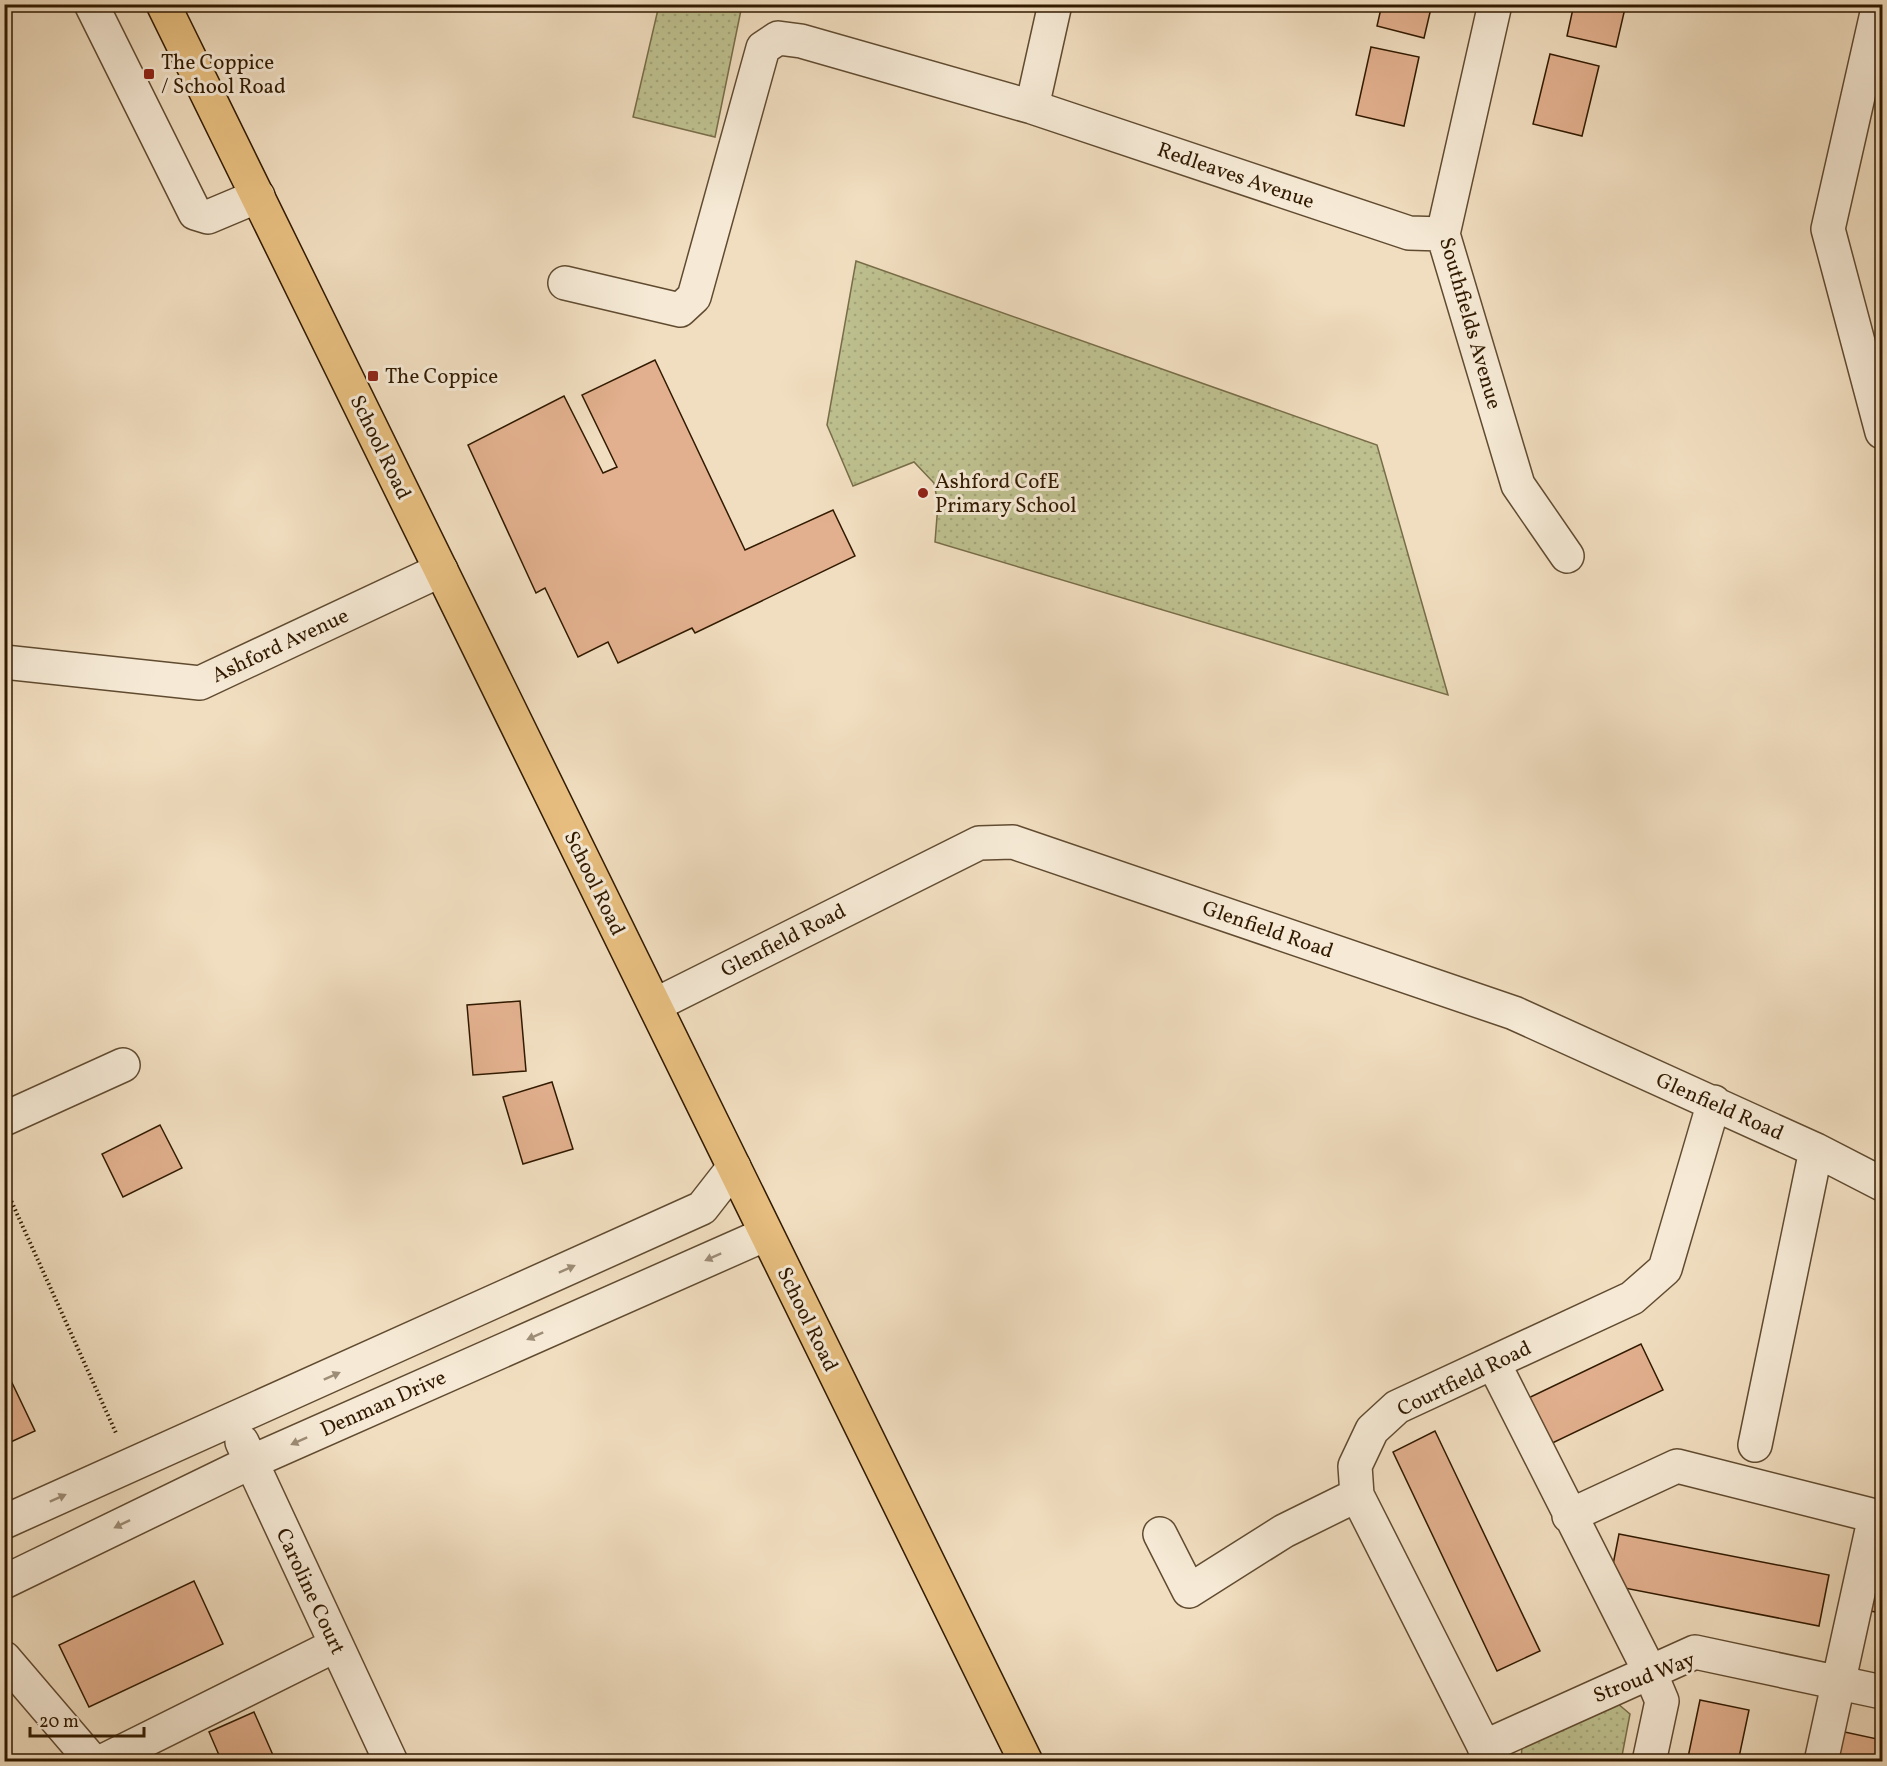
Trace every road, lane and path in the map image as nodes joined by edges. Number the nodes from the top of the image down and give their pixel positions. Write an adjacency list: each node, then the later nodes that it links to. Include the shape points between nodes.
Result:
1 (91, 4): 7 (street, via 195,213 208,216)
2 (163, 4): 7 (main road, School Road)
3 (1055, 4): 6 (street)
4 (1495, 4): 8 (street, Southfields Avenue)
5 (1879, 4): 10 (street, via 1828,228)
6 (1032, 107): 8 (street, Redleaves Avenue, via 1409,233); 9 (street, Redleaves Avenue, via 801,41 778,38 763,48 694,297 680,310)
7 (258, 196): 12 (main road, School Road)
8 (1443, 234): 11 (street, Southfields Avenue, via 1518,485)
9 (565, 284)
10 (1882, 432)
11 (1567, 556)
12 (441, 570): 13 (street, Ashford Avenue, via 200,683); 14 (main road, School Road)
13 (4, 662)
14 (655, 1005): 16 (street, Glenfield Road, via 979,843 1013,842 1514,1013); 19 (main road, School Road)
15 (123, 1065): 17 (street)
16 (1714, 1102): 18 (street, Glenfield Road); 23 (street, Courtfield Road, via 1665,1269 1632,1298)
17 (4, 1119)
18 (1816, 1150): 20 (street, Glenfield Road); 25 (street)
19 (734, 1167): 22 (main road, School Road); 24 (street, one-way to 19, via 702,1208)
20 (1882, 1184)
21 (4, 1185): 27 (path)
22 (766, 1234): 26 (street, Denman Drive, one-way to 26); 42 (main road, School Road)
23 (1494, 1364): 28 (street, Courtfield Road, via 1397,1407 1372,1430 1354,1466); 29 (street)
24 (232, 1421): 26 (street, Caroline Court); 27 (street)
25 (1755, 1445)
26 (251, 1462): 32 (street, Denman Drive, one-way to 32); 33 (street, Caroline Court)
27 (130, 1466): 30 (street, one-way to 27)
28 (1357, 1495): 31 (street, via 1284,1531 1189,1591); 38 (street, Courtfield Road)
29 (1569, 1516): 35 (street); 36 (street, via 1677,1466 1875,1516)
30 (4, 1522)
31 (1160, 1534)
32 (4, 1582)
33 (336, 1645): 40 (street); 41 (street, Caroline Court)
34 (4, 1658): 39 (street)
35 (1649, 1670): 36 (street, Stroud Way, via 1695,1652); 38 (street, Stroud Way); 43 (street, via 1662,1701)
36 (1838, 1682): 37 (street, Stroud Way); 44 (street)
37 (1882, 1692)
38 (1488, 1754)
39 (93, 1761)
40 (101, 1761)
41 (391, 1761)
42 (1026, 1761)
43 (1649, 1761)
44 (1821, 1761)

